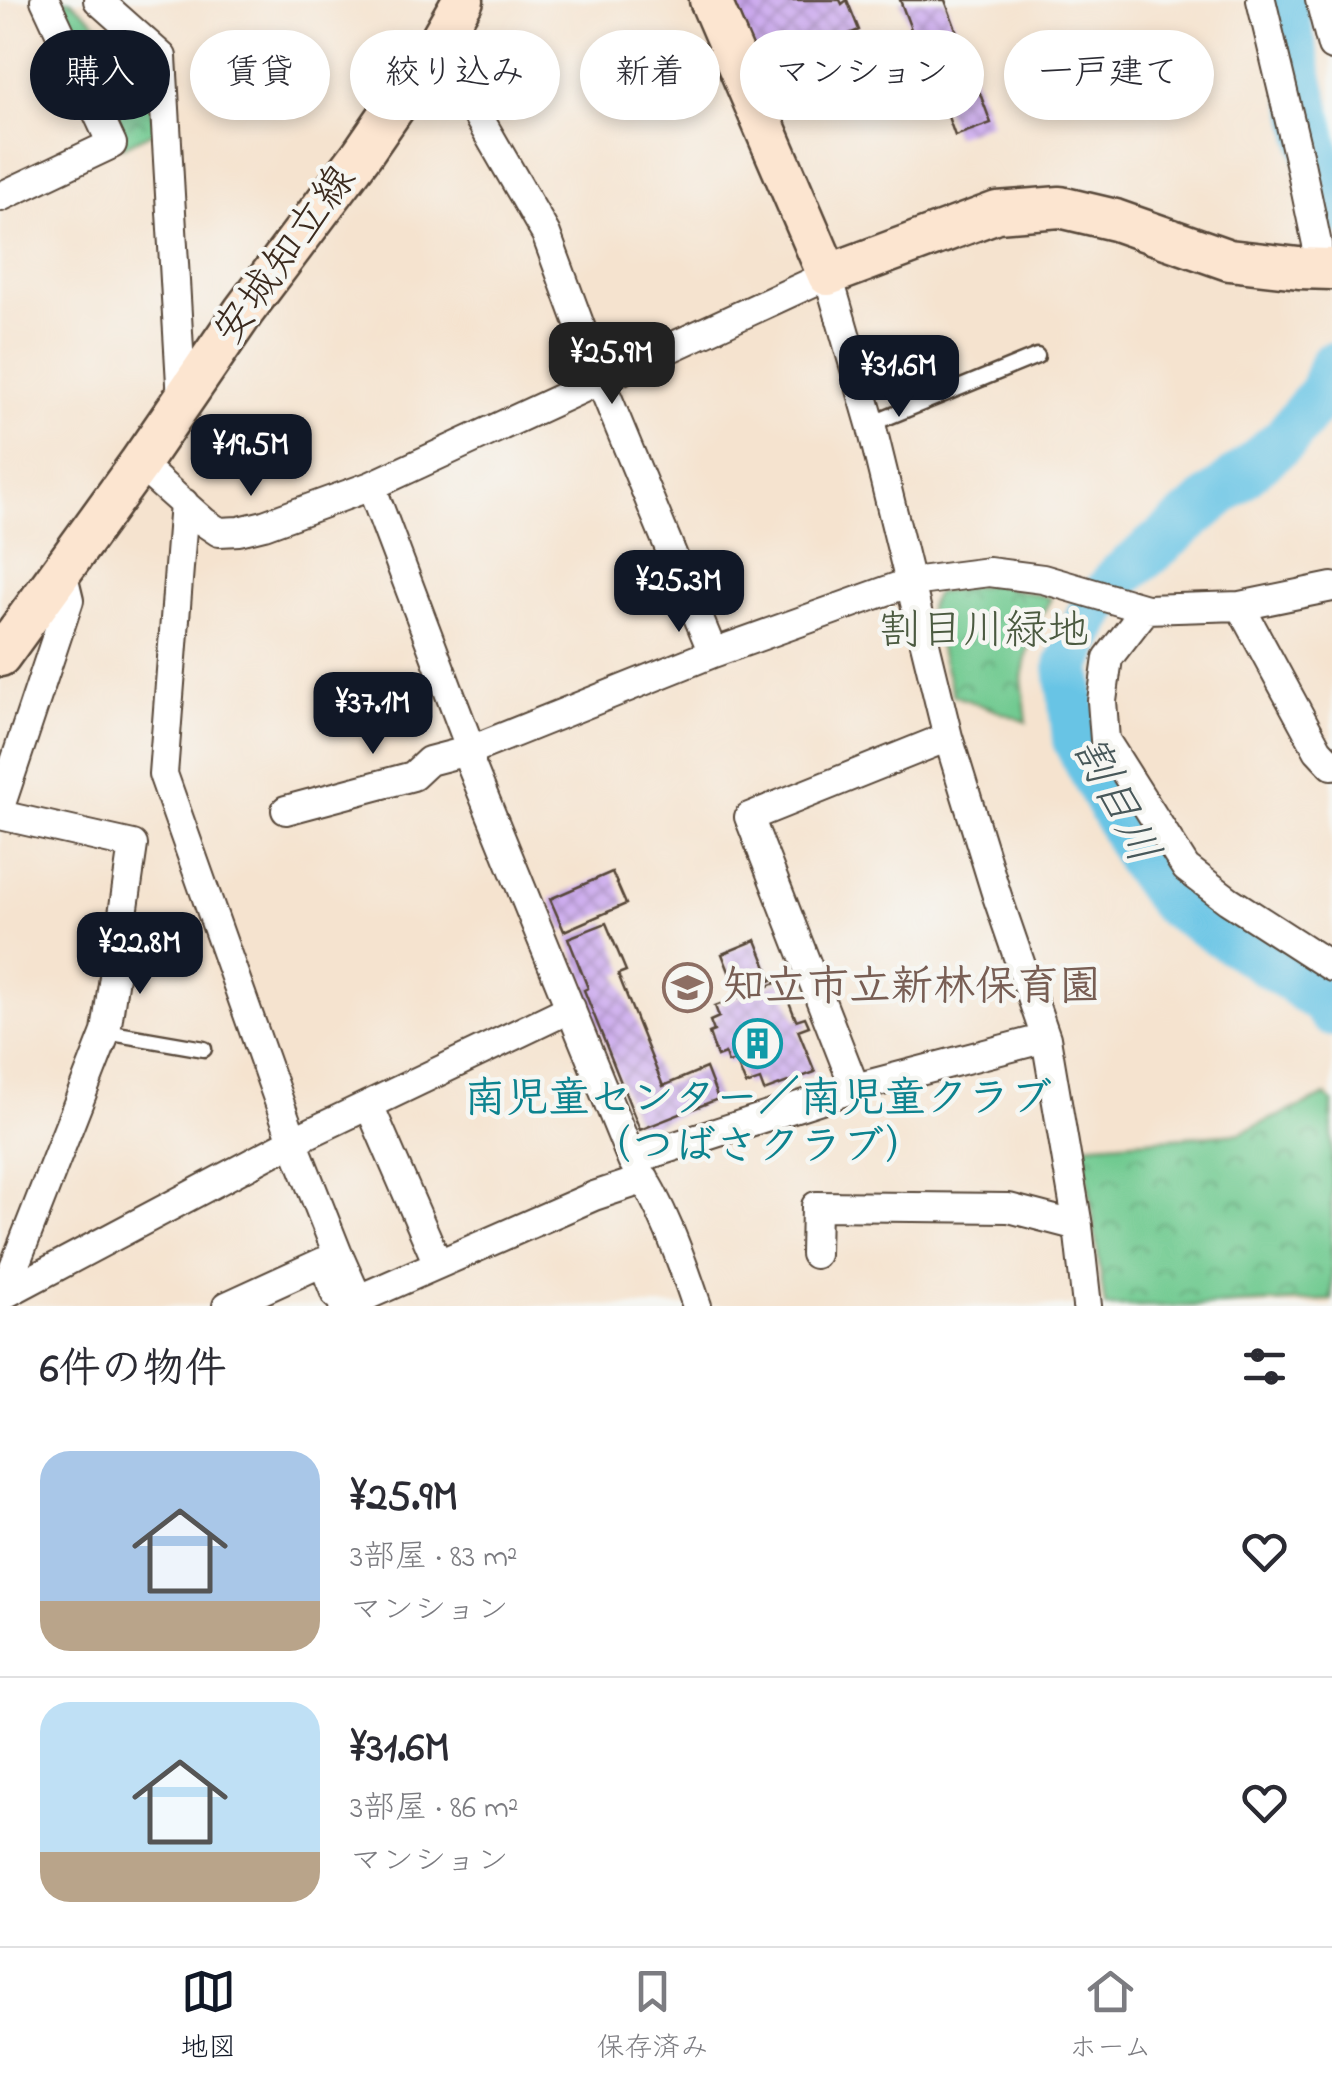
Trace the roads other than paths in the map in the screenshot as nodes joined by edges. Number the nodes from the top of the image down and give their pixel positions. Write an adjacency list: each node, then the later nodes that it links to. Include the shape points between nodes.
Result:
1 (45, 0): 11 (street, via 112,144)
2 (98, 0): 16 (street, via 162,58)
3 (462, 0): 7 (main road, 安城知立線)
4 (710, 0): 13 (main road)
5 (1261, 0): 12 (street)
6 (1320, 0): 8 (street)
7 (445, 30)
8 (1332, 46)
9 (385, 120): 16 (main road, 安城知立線)
10 (480, 120): 15 (street, via 546,234)
11 (0, 197)
12 (1327, 269): 13 (main road, via 1229,260 1060,207 996,212)
13 (828, 275): 15 (street); 17 (street)
14 (1037, 356): 17 (lane)
15 (600, 380): 19 (street); 26 (street)
16 (182, 400): 18 (main road, 安城知立線)
17 (871, 424): 22 (street)
18 (139, 464): 20 (street); 21 (main road, 安城知立線)
19 (371, 486): 20 (street, via 238,532 218,532); 29 (street)
20 (184, 503): 41 (street, via 163,774)
21 (62, 571): 27 (main road, 安城知立線); 31 (street, via 69,600)
22 (910, 582): 25 (street, via 989,572 1043,579); 26 (street); 28 (street)
23 (1332, 587): 24 (street)
24 (1240, 606): 25 (street); 30 (street, via 1318,750)
25 (1138, 607): 34 (street, via 1108,658 1105,740 1186,868)
26 (713, 653): 29 (street)
27 (0, 656)
28 (948, 737): 37 (street); 39 (street, via 749,816)
29 (470, 750): 32 (street, via 428,761 414,776); 35 (street)
30 (1332, 764)
31 (0, 806)
32 (286, 810)
33 (0, 815): 36 (street, via 133,845)
34 (1332, 967)
35 (570, 1008): 40 (street); 42 (street)
36 (106, 1032): 38 (lane); 46 (street)
37 (1046, 1038): 39 (street); 43 (street)
38 (204, 1049)
39 (855, 1088): 42 (street)
40 (369, 1105): 41 (street); 45 (street)
41 (294, 1141): 46 (street); 47 (street)
42 (639, 1170): 45 (street); 49 (street)
43 (1078, 1226): 44 (street, via 1009,1208 816,1206); 50 (street)
44 (815, 1254)
45 (438, 1264): 47 (street)
46 (4, 1296)
47 (351, 1304): 48 (street, via 323,1262)
48 (227, 1306)
49 (697, 1306)
50 (1087, 1306)

